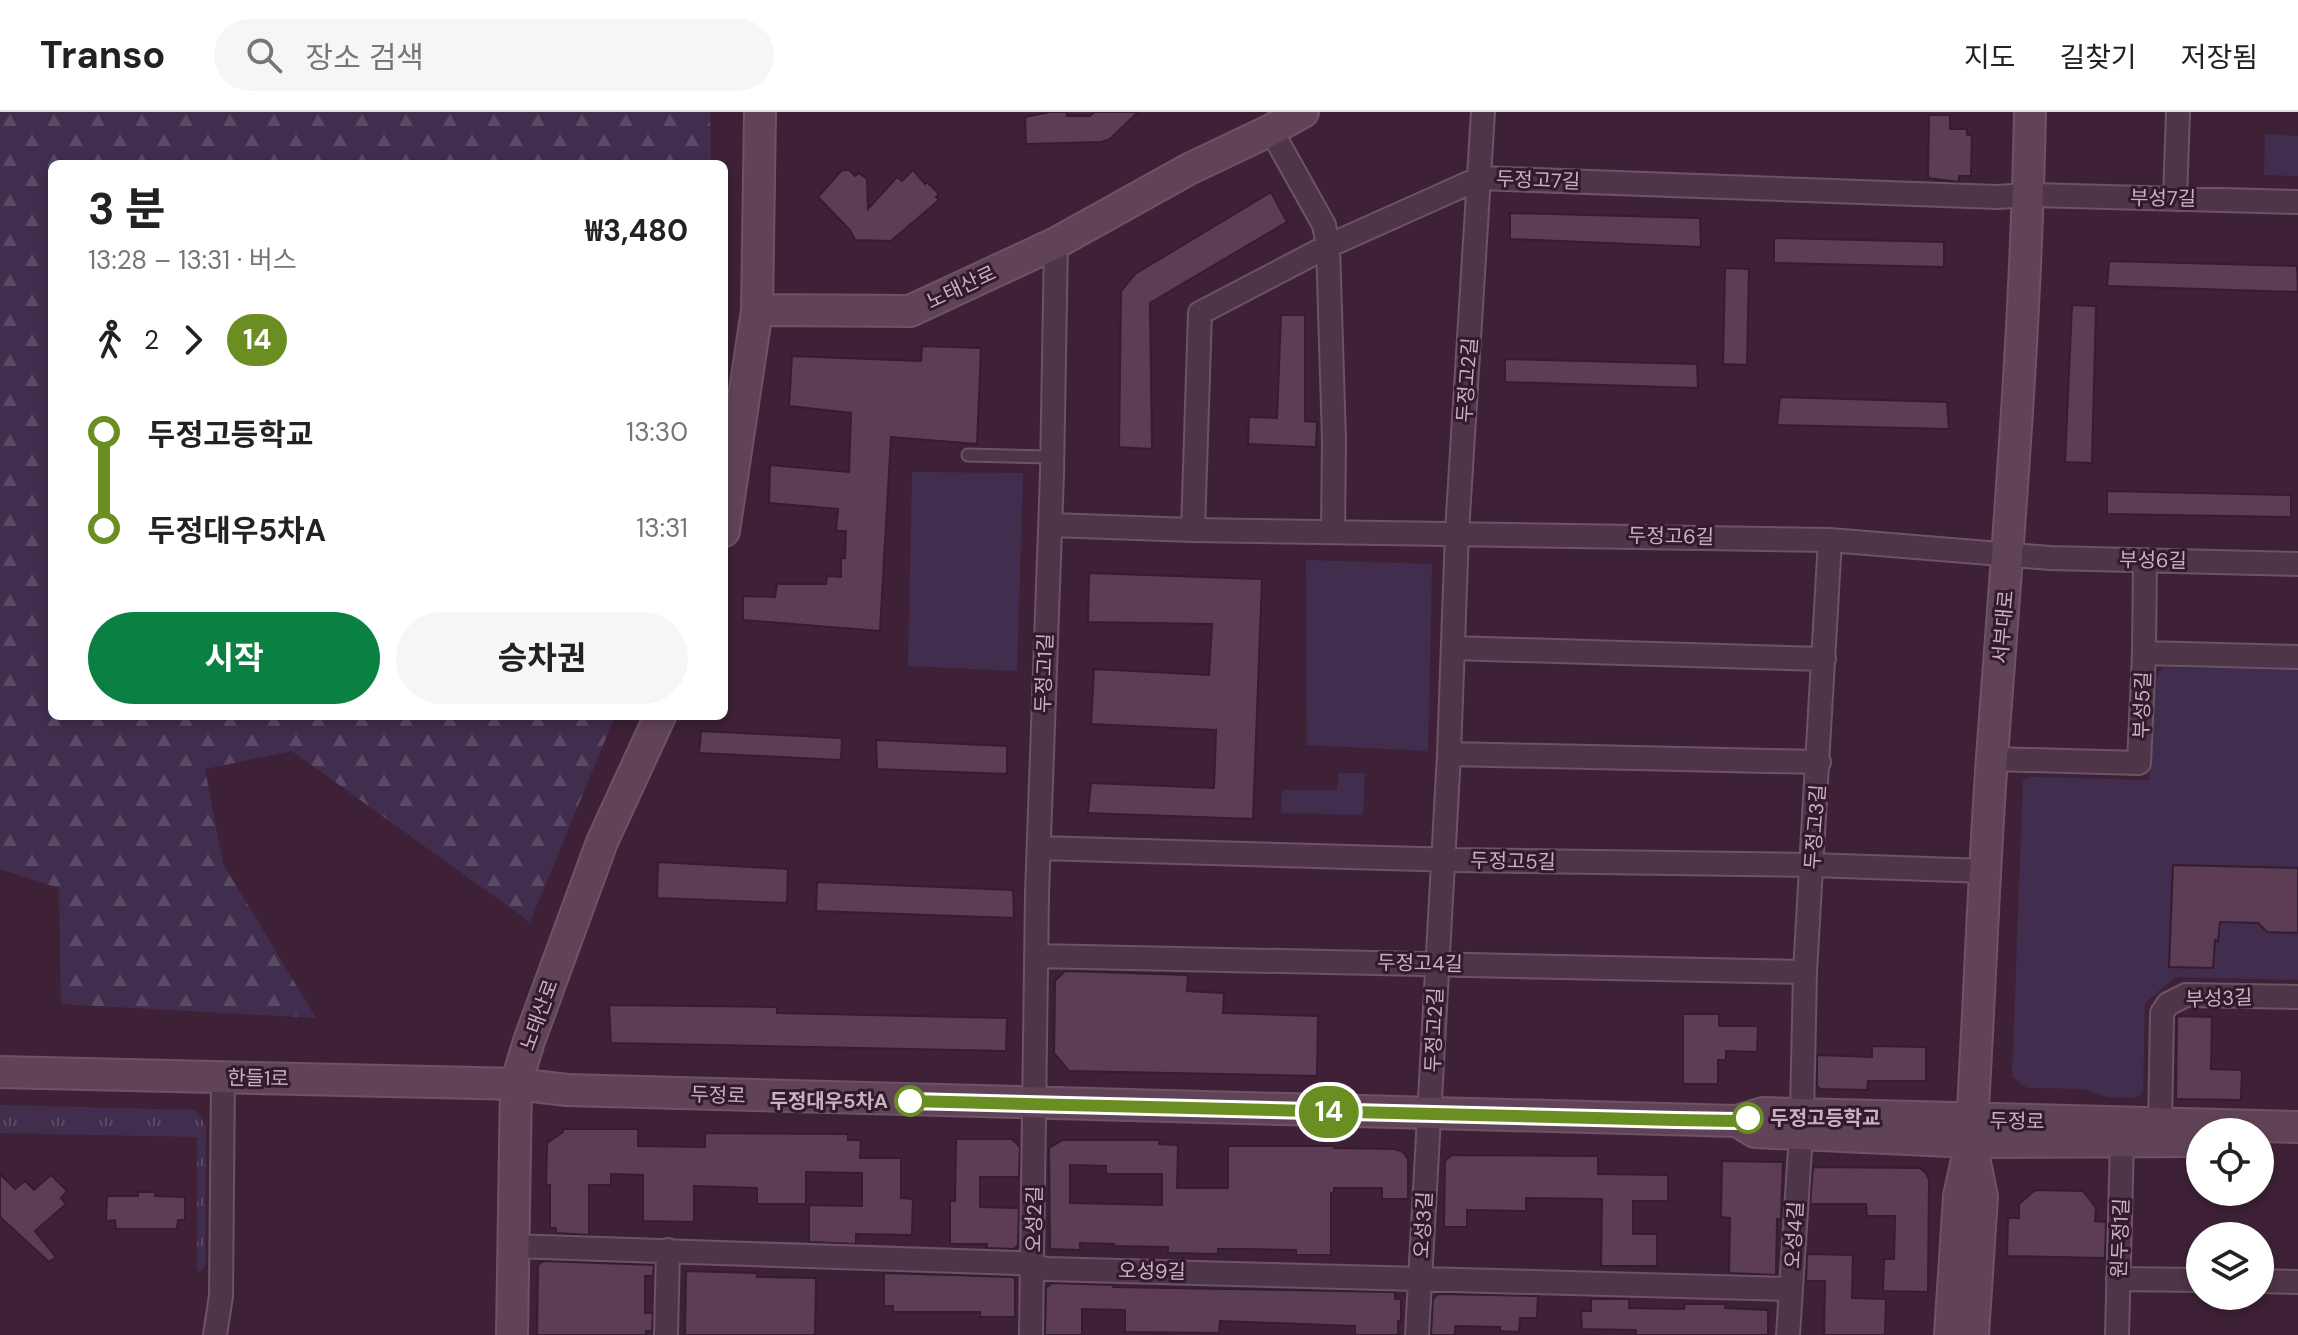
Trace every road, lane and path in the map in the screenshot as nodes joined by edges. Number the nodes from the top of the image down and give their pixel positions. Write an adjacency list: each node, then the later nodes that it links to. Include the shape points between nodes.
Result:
1 (760, 112): 13 (street)
2 (1303, 112): 6 (street, 노태산로)
3 (1483, 112): 7 (street, 두정고2길)
4 (2030, 112): 8 (street, 서부대로)
5 (2178, 112): 9 (street)
6 (1271, 130): 11 (street, 노태산로); 12 (street, via 1324,225)
7 (1480, 178): 8 (street, 두정고7길); 12 (street, 두정고7길); 20 (street, 두정고2길)
8 (2028, 195): 9 (street, 부성7길); 22 (street, 서부대로)
9 (2175, 199): 10 (street, 부성7길)
10 (2298, 202)
11 (1056, 243): 13 (street, 노태산로, via 910,311); 15 (street, 두정고1길)
12 (1328, 246): 18 (street, 두정고7길, via 1200,313); 19 (street)
13 (757, 310): 16 (street)
14 (968, 455): 15 (lane)
15 (1051, 457): 17 (street, 두정고1길)
16 (728, 504)
17 (1051, 525): 18 (street, 두정고6길); 33 (street, 두정고1길)
18 (1193, 530): 19 (street, 두정고6길)
19 (1333, 532): 20 (street, 두정고6길)
20 (1457, 532): 21 (street, 두정고6길); 25 (street, 두정고2길)
21 (1830, 540): 22 (street, 두정고6길); 28 (street, 두정고3길)
22 (2009, 555): 23 (street, 부성6길); 31 (street, 서부대로)
23 (2145, 560): 24 (street, 부성6길); 26 (street)
24 (2298, 564)
25 (1453, 648): 28 (street); 30 (street, 두정고2길)
26 (2144, 653): 27 (street, 부성5길); 31 (street, 부성5길, via 2139,763)
27 (2298, 657)
28 (1824, 659): 32 (street, 두정고3길)
29 (658, 720): 43 (street, 노태산로, via 602,842)
30 (1449, 754): 32 (street); 34 (street, 두정고2길)
31 (1992, 759): 36 (street, 서부대로)
32 (1819, 762): 35 (street, 두정고3길)
33 (1039, 848): 34 (street, 두정고5길); 37 (street, 두정고1길)
34 (1442, 860): 35 (street, 두정고5길); 38 (street, 두정고2길)
35 (1812, 865): 36 (street, 두정고5길); 39 (street, 두정고3길)
36 (1986, 871): 49 (street, 서부대로)
37 (1036, 956): 38 (street, 두정고4길); 44 (street, 두정고1길)
38 (1436, 963): 39 (street, 두정고4길); 45 (street, 두정고2길)
39 (1805, 972): 46 (street, 두정고3길)
40 (2298, 997): 47 (street, 부성3길, via 2186,995 2168,1004 2162,1013)
41 (0, 1072): 42 (street, 한들1로)
42 (223, 1077): 43 (street, 한들1로); 63 (street, via 221,1296)
43 (516, 1084): 44 (street, 두정로, via 582,1091); 54 (street, 노태산로)
44 (1036, 1104): 45 (street, 두정로); 56 (street, 오성2길)
45 (1430, 1115): 46 (street, 두정로, via 1737,1121 1763,1113); 57 (street, 오성3길)
46 (1802, 1124): 49 (street, 두정로); 62 (street, 오성4길)
47 (2160, 1125): 48 (street, 두정로); 49 (street, 두정로)
48 (2298, 1127)
49 (1972, 1131): 50 (street, 두정로); 69 (street, 서부대로, via 1959,1196); 70 (street, 서부대로, via 1982,1197)
50 (2122, 1140): 51 (street, 두정로); 58 (street, 원두정1길)
51 (2186, 1141)
52 (2274, 1142): 53 (street)
53 (2298, 1143)
54 (513, 1246): 55 (street, 오성9길); 64 (street, 노태산로)
55 (668, 1250): 56 (street, 오성9길); 65 (street)
56 (1033, 1267): 57 (street, 오성9길); 66 (street, 오성2길)
57 (1420, 1278): 62 (street, 오성9길); 67 (street, 오성3길)
58 (2118, 1279): 59 (street); 71 (street, 원두정1길)
59 (2186, 1280)
60 (2274, 1281): 61 (street)
61 (2298, 1282)
62 (1791, 1289): 68 (street, 오성4길)
63 (215, 1335)
64 (512, 1335)
65 (666, 1335)
66 (1031, 1335)
67 (1417, 1335)
68 (1788, 1335)
69 (1950, 1335)
70 (1973, 1335)
71 (2117, 1335)

